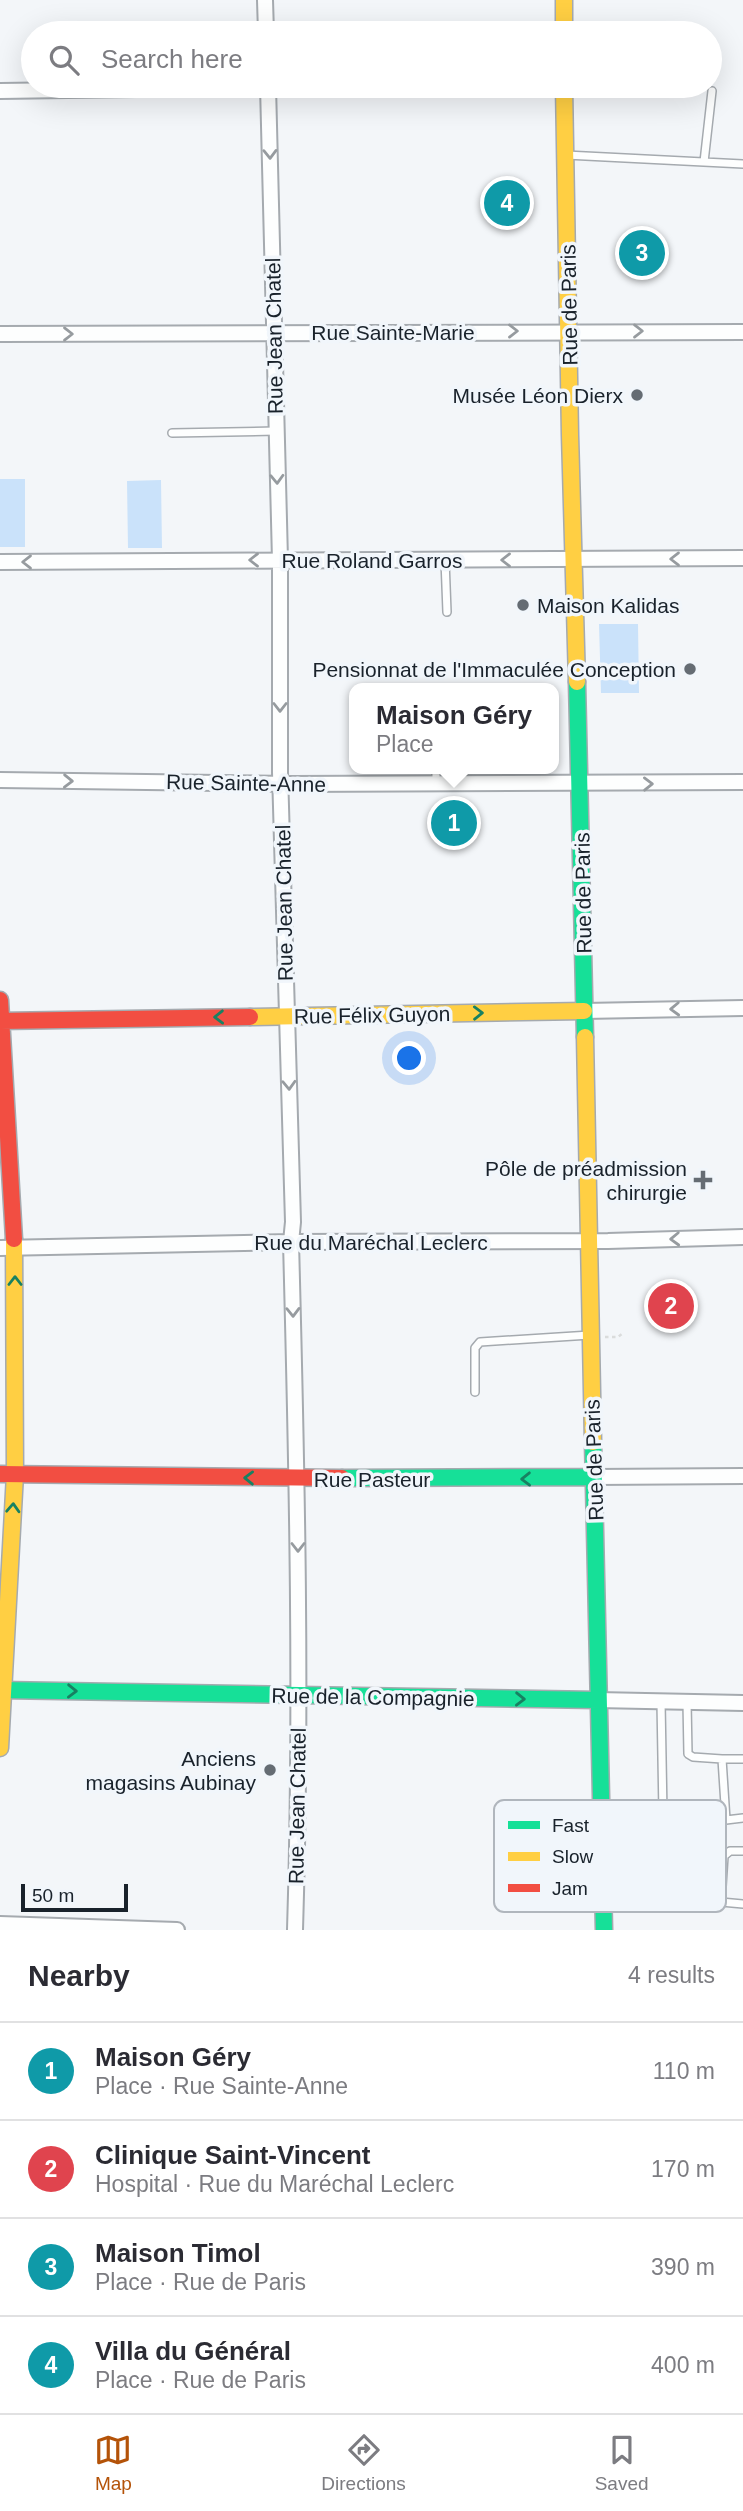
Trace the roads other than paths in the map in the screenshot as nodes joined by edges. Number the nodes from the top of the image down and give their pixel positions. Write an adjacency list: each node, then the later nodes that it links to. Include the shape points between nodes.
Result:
1 (265, 0): 3 (street)
2 (564, 0): 4 (street)
3 (266, 21)
4 (564, 21)
5 (0, 91): 6 (street)
6 (21, 91)
7 (268, 98): 15 (street, Rue Jean Chatel, one-way to 15)
8 (564, 98): 10 (street, Rue de Paris)
9 (711, 98): 11 (lane)
10 (566, 155): 11 (lane); 13 (street, Rue de Paris)
11 (704, 162): 12 (lane)
12 (743, 164)
13 (570, 331): 14 (street, Rue Sainte-Marie, one-way to 14); 15 (street, Rue Sainte-Marie, one-way to 13); 22 (street, Rue de Paris)
14 (743, 332)
15 (273, 333): 16 (street, Rue Sainte-Marie, one-way to 15); 17 (street, Rue Jean Chatel)
16 (0, 334)
17 (276, 431): 18 (lane); 20 (street, Rue Jean Chatel, one-way to 20)
18 (172, 433)
19 (743, 558): 22 (street, Rue Roland Garros, one-way to 22)
20 (280, 560): 21 (street, Rue Roland Garros); 23 (street, Rue Roland Garros, one-way to 23); 27 (street, Rue Jean Chatel, one-way to 27)
21 (445, 560): 22 (street, Rue Roland Garros, one-way to 21); 24 (lane)
22 (575, 560): 29 (street, Rue de Paris)
23 (0, 562)
24 (447, 612)
25 (436, 776): 27 (street, Rue Sainte-Anne); 29 (street, Rue Sainte-Anne)
26 (0, 780): 27 (street, Rue Sainte-Anne, one-way to 27)
27 (281, 782): 33 (street, Rue Jean Chatel)
28 (743, 782): 29 (street, Rue Sainte-Anne, one-way to 28)
29 (580, 784): 32 (street, Rue de Paris)
30 (0, 1000): 34 (street)
31 (743, 1007): 32 (street, Rue Félix Guyon, one-way to 32)
32 (584, 1011): 33 (street, Rue Félix Guyon, one-way to 32); 36 (street, Rue de Paris)
33 (287, 1016): 34 (street, Rue Félix Guyon, one-way to 34); 37 (street, Rue Jean Chatel, one-way to 37)
34 (1, 1021): 38 (street)
35 (743, 1237): 36 (street, Rue du Maréchal Leclerc, one-way to 36)
36 (588, 1241): 37 (street, Rue du Maréchal Leclerc); 39 (street, Rue de Paris)
37 (291, 1242): 38 (street, Rue du Maréchal Leclerc); 44 (street, Rue Jean Chatel, one-way to 44)
38 (8, 1248): 41 (street, one-way to 38)
39 (597, 1334): 40 (lane, via 480,1342 475,1348); 43 (street, Rue de Paris)
40 (475, 1392)
41 (7, 1474): 44 (street, Rue Pasteur, one-way to 41); 45 (street, one-way to 41)
42 (743, 1476): 43 (street, Rue Pasteur)
43 (594, 1477): 44 (street, Rue Pasteur, one-way to 44); 48 (street, Rue de Paris)
44 (298, 1478): 47 (street, Rue Jean Chatel, one-way to 47)
45 (5, 1587): 46 (street)
46 (2, 1690): 47 (street, Rue de la Compagnie, one-way to 47); 52 (street)
47 (299, 1696): 48 (street, Rue de la Compagnie, one-way to 48); 65 (street, Rue Jean Chatel)
48 (597, 1700): 49 (street, Rue de la Compagnie); 55 (street, Rue de Paris)
49 (661, 1701): 50 (street, Rue de la Compagnie); 56 (lane)
50 (687, 1702): 51 (street, Rue de la Compagnie); 53 (lane, via 688,1754)
51 (743, 1703)
52 (0, 1748)
53 (722, 1759): 54 (lane); 57 (lane)
54 (743, 1759)
55 (600, 1800)
56 (663, 1800)
57 (725, 1800)
58 (743, 1818): 59 (lane)
59 (726, 1820)
60 (743, 1851): 61 (lane)
61 (726, 1854)
62 (603, 1912): 66 (street, Rue de Paris)
63 (0, 1924): 64 (street)
64 (177, 1930)
65 (295, 1930)
66 (604, 1930)

